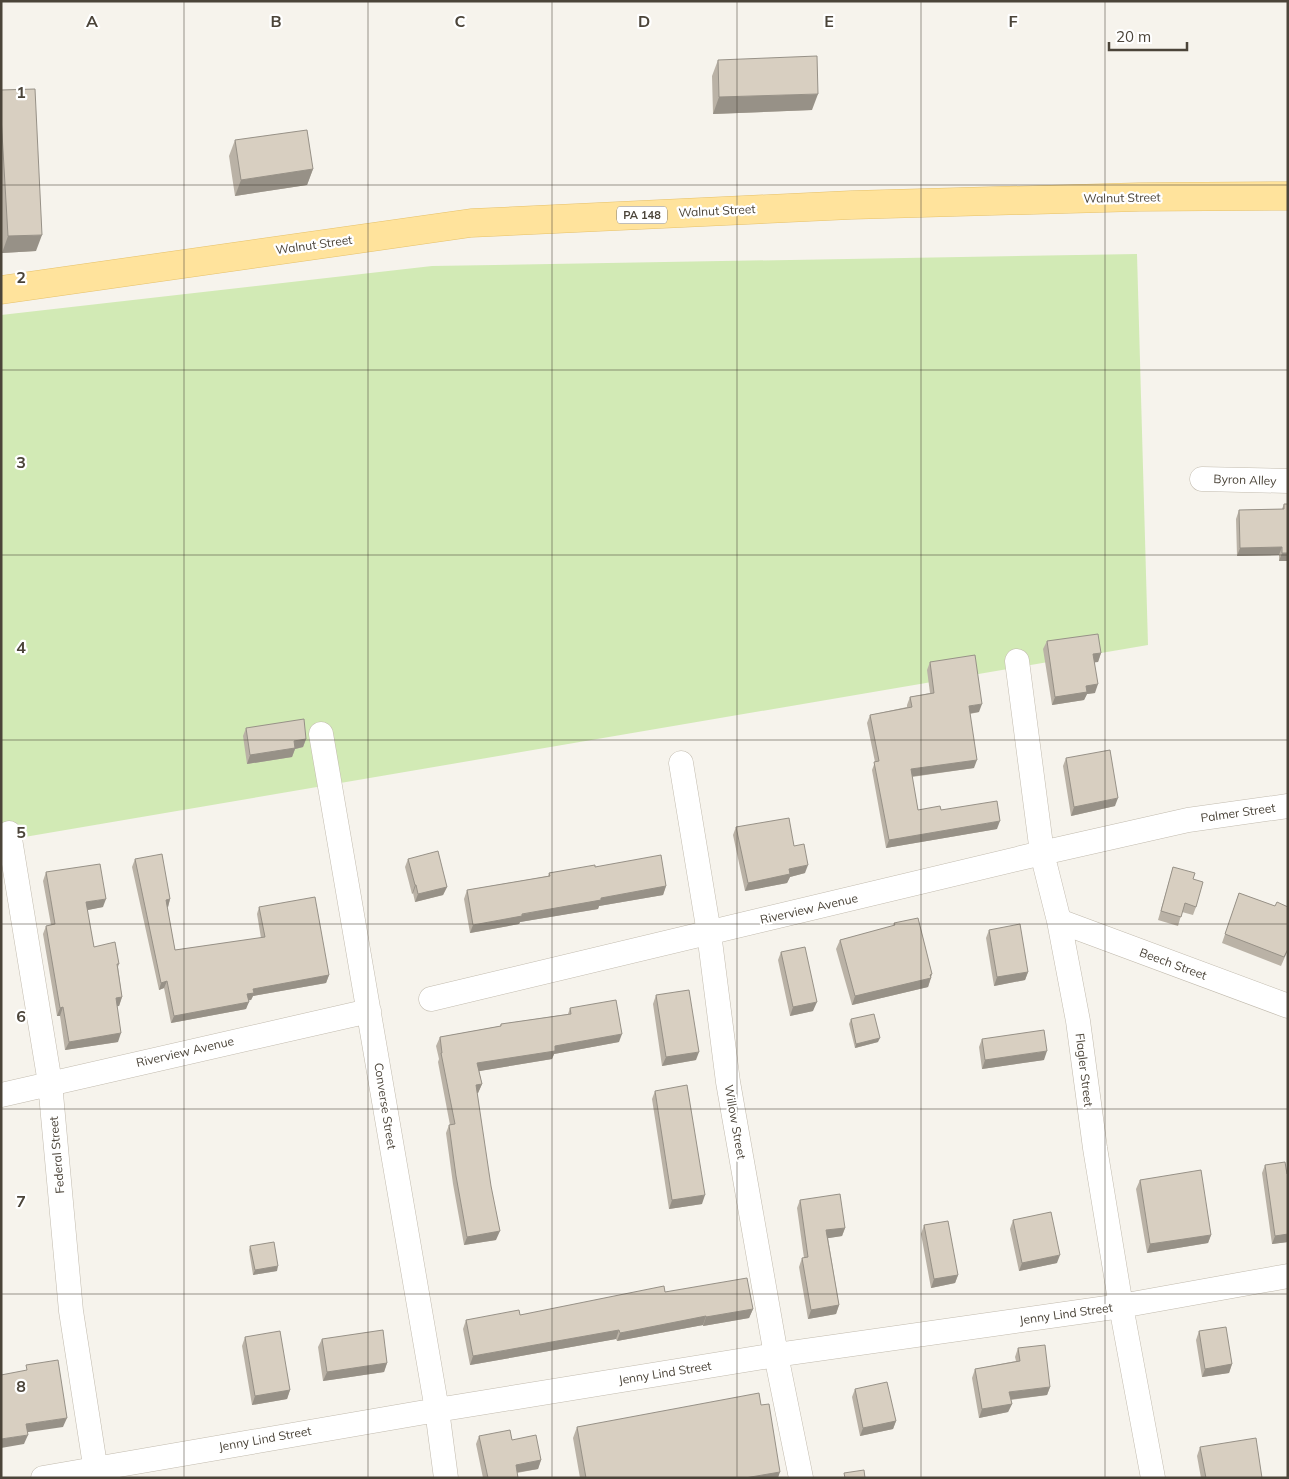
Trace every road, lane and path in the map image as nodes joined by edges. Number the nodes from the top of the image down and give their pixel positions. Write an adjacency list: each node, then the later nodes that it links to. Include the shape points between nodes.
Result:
1 (1288, 196): 2 (main road, Walnut Street / PA 148, via 850,205 471,222)
2 (1, 290)
3 (1202, 479): 4 (street, Byron Alley)
4 (1288, 482)
5 (1017, 662): 11 (street, Flagler Street)
6 (321, 734): 16 (street, Converse Street)
7 (682, 763): 13 (street, Willow Street)
8 (1288, 806): 9 (street, Palmer Street)
9 (1188, 820): 11 (street, Riverview Avenue)
10 (9, 832): 17 (street, Federal Street)
11 (1042, 853): 12 (street, Flagler Street); 13 (street, Riverview Avenue)
12 (1058, 921): 15 (street, Beech Street); 20 (street, Flagler Street, via 1078,1022)
13 (709, 932): 14 (street, Riverview Avenue); 21 (street, Willow Street, via 728,1082)
14 (431, 999)
15 (1288, 1006)
16 (369, 1011): 17 (street, Riverview Avenue); 22 (street, Converse Street)
17 (50, 1083): 18 (street, Riverview Avenue); 23 (street, Federal Street, via 71,1310)
18 (1, 1095)
19 (1288, 1276): 20 (street, Jenny Lind Street)
20 (1121, 1306): 21 (street, Jenny Lind Street); 27 (street, Flagler Street)
21 (776, 1355): 22 (street, Jenny Lind Street); 26 (street, Willow Street)
22 (437, 1410): 23 (street, Jenny Lind Street); 25 (street, Converse Street)
23 (97, 1473): 24 (street, Jenny Lind Street)
24 (43, 1478)
25 (446, 1478)
26 (802, 1478)
27 (1153, 1478)

